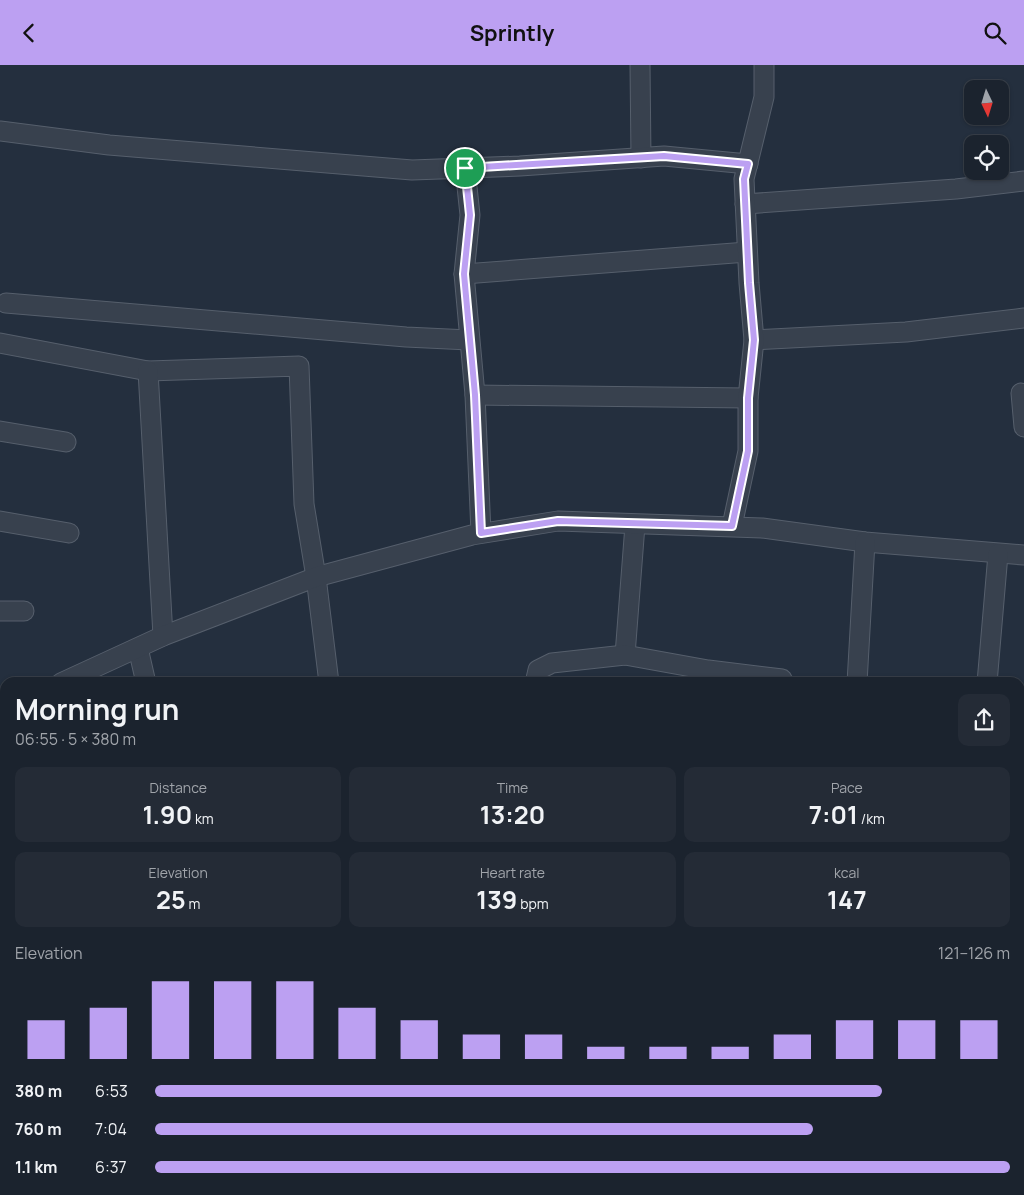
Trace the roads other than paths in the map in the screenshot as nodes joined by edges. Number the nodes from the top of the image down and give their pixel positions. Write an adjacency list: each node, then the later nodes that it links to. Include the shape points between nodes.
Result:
1 (640, 65): 4 (street)
2 (764, 65): 5 (street, via 764,97)
3 (0, 131): 6 (street, via 109,145 412,170)
4 (641, 158): 5 (street, via 664,156); 6 (street)
5 (748, 164): 8 (street, via 744,179)
6 (465, 168): 10 (street, via 470,215)
7 (1024, 181): 8 (street)
8 (745, 204): 9 (street)
9 (747, 252): 10 (street); 13 (street)
10 (464, 274): 14 (street)
11 (6, 303): 14 (street)
12 (1024, 318): 13 (street, via 906,332)
13 (754, 340): 19 (street)
14 (469, 341): 18 (street)
15 (0, 343): 16 (street)
16 (148, 371): 31 (street, via 299,366 304,505); 34 (street)
17 (1021, 393): 20 (street)
18 (475, 395): 19 (street); 27 (street)
19 (748, 398): 25 (street, via 748,451)
20 (1024, 427)
21 (0, 431): 22 (street)
22 (66, 443)
23 (0, 521): 26 (street)
24 (635, 525): 25 (street); 27 (street, via 558,521); 36 (street)
25 (732, 526): 28 (street, via 762,527)
26 (69, 533)
27 (481, 533): 31 (street)
28 (865, 542): 29 (street); 43 (street)
29 (998, 554): 30 (street); 44 (street)
30 (1024, 555)
31 (316, 577): 34 (street); 40 (street)
32 (0, 611): 33 (street)
33 (24, 611)
34 (163, 636): 35 (street)
35 (138, 648): 38 (street); 39 (street)
36 (625, 655): 37 (street); 41 (street, via 552,663 538,669)
37 (707, 676): 42 (street)
38 (74, 677)
39 (145, 677)
40 (328, 677)
41 (536, 677)
42 (732, 677)
43 (857, 677)
44 (988, 677)

